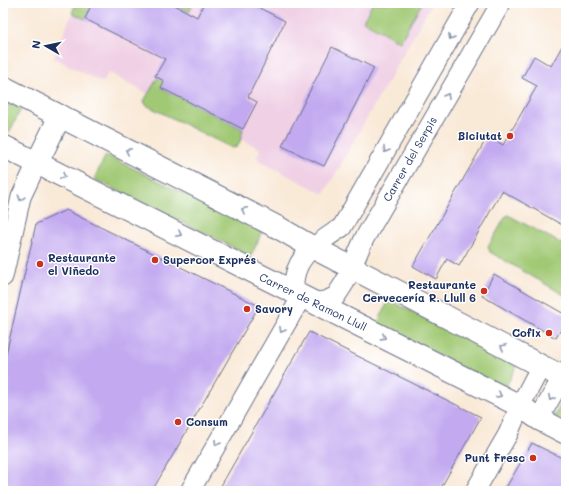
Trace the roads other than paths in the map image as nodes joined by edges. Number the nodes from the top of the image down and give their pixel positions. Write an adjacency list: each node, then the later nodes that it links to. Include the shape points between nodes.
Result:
1 (470, 3): 7 (street, one-way to 7, via 342,227)
2 (500, 3): 8 (street, Carrer del Serpis, one-way to 2, via 364,239)
3 (3, 87): 4 (main road)
4 (60, 116): 6 (main road); 7 (main road, one-way to 4, via 279,228)
5 (3, 146): 6 (main road, Carrer de Ramon Llull)
6 (38, 163): 9 (street, one-way to 9, via 21,197); 10 (main road, Carrer de Ramon Llull, one-way to 10)
7 (312, 248): 8 (main road); 10 (street, via 300,261 293,282)
8 (352, 267): 10 (street, Carrer del Serpis, via 336,296 326,301); 11 (main road, one-way to 8)
9 (3, 277)
10 (303, 297): 13 (main road, Carrer de Ramon Llull, one-way to 13); 16 (street, one-way to 16)
11 (541, 366): 12 (main road); 13 (street)
12 (565, 375): 14 (street, one-way to 14)
13 (520, 406): 14 (main road, Carrer de Ramon Llull); 17 (street, via 508,434)
14 (539, 419): 15 (main road, Carrer de Ramon Llull)
15 (566, 433)
16 (190, 491)
17 (475, 491)

